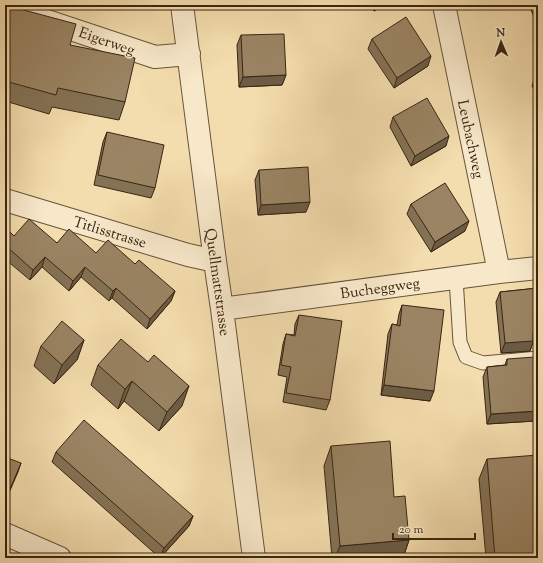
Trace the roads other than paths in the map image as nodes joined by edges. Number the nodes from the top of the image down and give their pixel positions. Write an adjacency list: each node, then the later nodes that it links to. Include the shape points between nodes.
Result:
1 (182, 5): 4 (street, Quellmattstrasse)
2 (444, 5): 8 (street, Leubachweg)
3 (5, 7): 4 (street, Eigerweg, via 155,58)
4 (189, 54): 6 (street, Quellmattstrasse)
5 (5, 200): 6 (street, Titlisstrasse)
6 (215, 261): 10 (street, Quellmattstrasse)
7 (538, 268): 8 (street, Bucheggweg)
8 (499, 272): 9 (street, Bucheggweg)
9 (456, 278): 10 (street, Bucheggweg); 11 (lane, via 460,342 466,357 483,363)
10 (222, 309): 14 (street, Quellmattstrasse)
11 (538, 358)
12 (5, 534): 13 (street)
13 (60, 558)
14 (254, 558)

